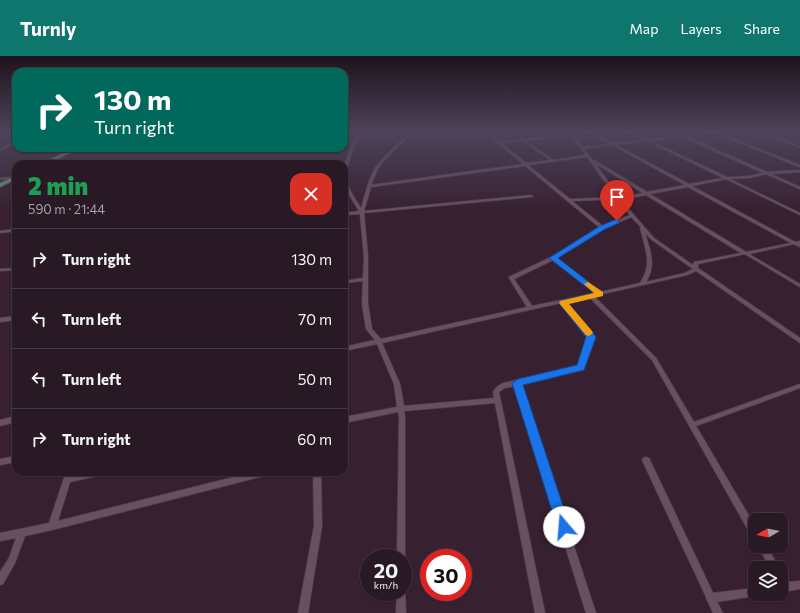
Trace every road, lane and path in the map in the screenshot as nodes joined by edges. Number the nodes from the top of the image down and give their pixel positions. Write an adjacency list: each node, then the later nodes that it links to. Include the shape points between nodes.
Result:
1 (385, 158): 21 (street)
2 (518, 158): 11 (street)
3 (548, 158): 10 (street)
4 (574, 158): 10 (street)
5 (638, 158): 20 (street)
6 (685, 158): 16 (street)
7 (731, 158): 14 (street)
8 (780, 158): 12 (street)
9 (592, 160): 24 (street); 26 (street, via 609,185)
10 (552, 161): 11 (street)
11 (527, 165): 21 (street); 27 (street)
12 (800, 166)
13 (800, 171): 14 (street)
14 (765, 173): 16 (street, via 750,177); 22 (street)
15 (12, 178): 17 (street)
16 (727, 178): 20 (street); 30 (street)
17 (0, 179)
18 (12, 179): 19 (main road)
19 (0, 185)
20 (687, 185): 24 (street); 36 (street)
21 (369, 186): 28 (street)
22 (800, 188)
23 (348, 189): 28 (street)
24 (648, 193): 26 (street); 38 (street)
25 (531, 196): 28 (street)
26 (622, 198): 27 (street); 31 (street)
27 (571, 200): 33 (street)
28 (362, 213): 29 (street); 43 (street)
29 (348, 214)
30 (800, 214)
31 (632, 215): 32 (street); 33 (street)
32 (641, 227): 42 (street, via 652,239); 45 (street, via 651,255 647,278)
33 (603, 228): 39 (street)
34 (12, 230): 35 (street)
35 (0, 232)
36 (797, 242): 37 (street); 38 (street)
37 (800, 246)
38 (745, 253): 42 (street, via 696,263); 46 (street)
39 (553, 258): 47 (street); 50 (street, via 511,278)
40 (12, 269): 41 (street)
41 (0, 270)
42 (695, 270): 45 (street); 54 (street)
43 (366, 279): 44 (street); 53 (street, via 365,304 369,329)
44 (348, 281)
45 (642, 284): 47 (street)
46 (800, 286)
47 (600, 294): 48 (street)
48 (591, 296): 49 (street); 63 (street, via 654,359)
49 (563, 303): 50 (street); 56 (street, via 591,337 581,368)
50 (531, 309): 53 (street)
51 (12, 318): 52 (street)
52 (0, 320)
53 (379, 341): 55 (street); 59 (street, via 397,384)
54 (800, 341)
55 (348, 348)
56 (518, 383): 58 (street, via 499,387 496,392); 84 (street)
57 (800, 386): 63 (street)
58 (498, 400): 59 (street); 83 (street)
59 (401, 409): 60 (street); 74 (street)
60 (348, 419)
61 (12, 420): 62 (street)
62 (0, 422)
63 (692, 425): 70 (street)
64 (12, 460): 66 (street)
65 (646, 460): 79 (street)
66 (0, 462)
67 (69, 476): 71 (street)
68 (252, 476): 71 (street)
69 (317, 476): 81 (street, via 318,526)
70 (748, 522)
71 (52, 526): 72 (street)
72 (22, 533): 73 (street); 75 (street, via 12,560)
73 (0, 537)
74 (401, 549)
75 (0, 581)
76 (788, 585): 77 (street)
77 (800, 586)
78 (748, 593): 79 (street)
79 (710, 598): 85 (street)
80 (401, 601): 82 (street)
81 (303, 613)
82 (401, 613)
83 (540, 613)
84 (591, 613)
85 (718, 613)

